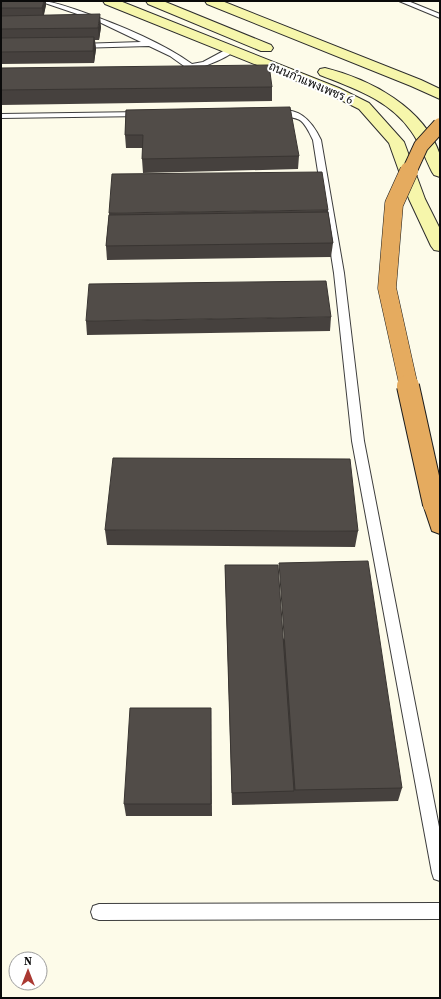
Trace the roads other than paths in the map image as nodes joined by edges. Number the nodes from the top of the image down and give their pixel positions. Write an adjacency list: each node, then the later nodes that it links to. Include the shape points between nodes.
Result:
1 (42, 1): 8 (lane)
2 (109, 1): 12 (street, ถนนกำแพงเพชร 6)
3 (152, 1): 13 (street, ถนนกำแพงเพชร 6)
4 (184, 1): 14 (street, via 273,36)
5 (211, 1): 14 (street)
6 (402, 1): 7 (lane)
7 (440, 16)
8 (97, 19): 9 (lane); 10 (lane)
9 (75, 20)
10 (150, 44): 11 (lane); 17 (lane, via 173,54)
11 (69, 46)
12 (232, 50): 17 (lane); 26 (street, ถนนกำแพงเพชร 6, via 334,91 364,106 396,142)
13 (277, 52)
14 (354, 58): 18 (street)
15 (314, 67): 25 (street, ถนนกำแพงเพชร 6, via 373,92 396,106 416,127)
16 (176, 68): 17 (lane)
17 (192, 68)
18 (416, 83): 19 (street); 20 (street)
19 (440, 85)
20 (440, 95)
21 (154, 114): 23 (lane)
22 (264, 114): 28 (lane, via 297,115 311,124 317,140 339,273 358,441)
23 (1, 116)
24 (440, 125): 27 (highway, bridge, via 421,146 394,204 387,288)
25 (440, 172)
26 (440, 246)
27 (437, 514)
28 (440, 873)
29 (440, 911): 30 (lane)
30 (99, 912)

